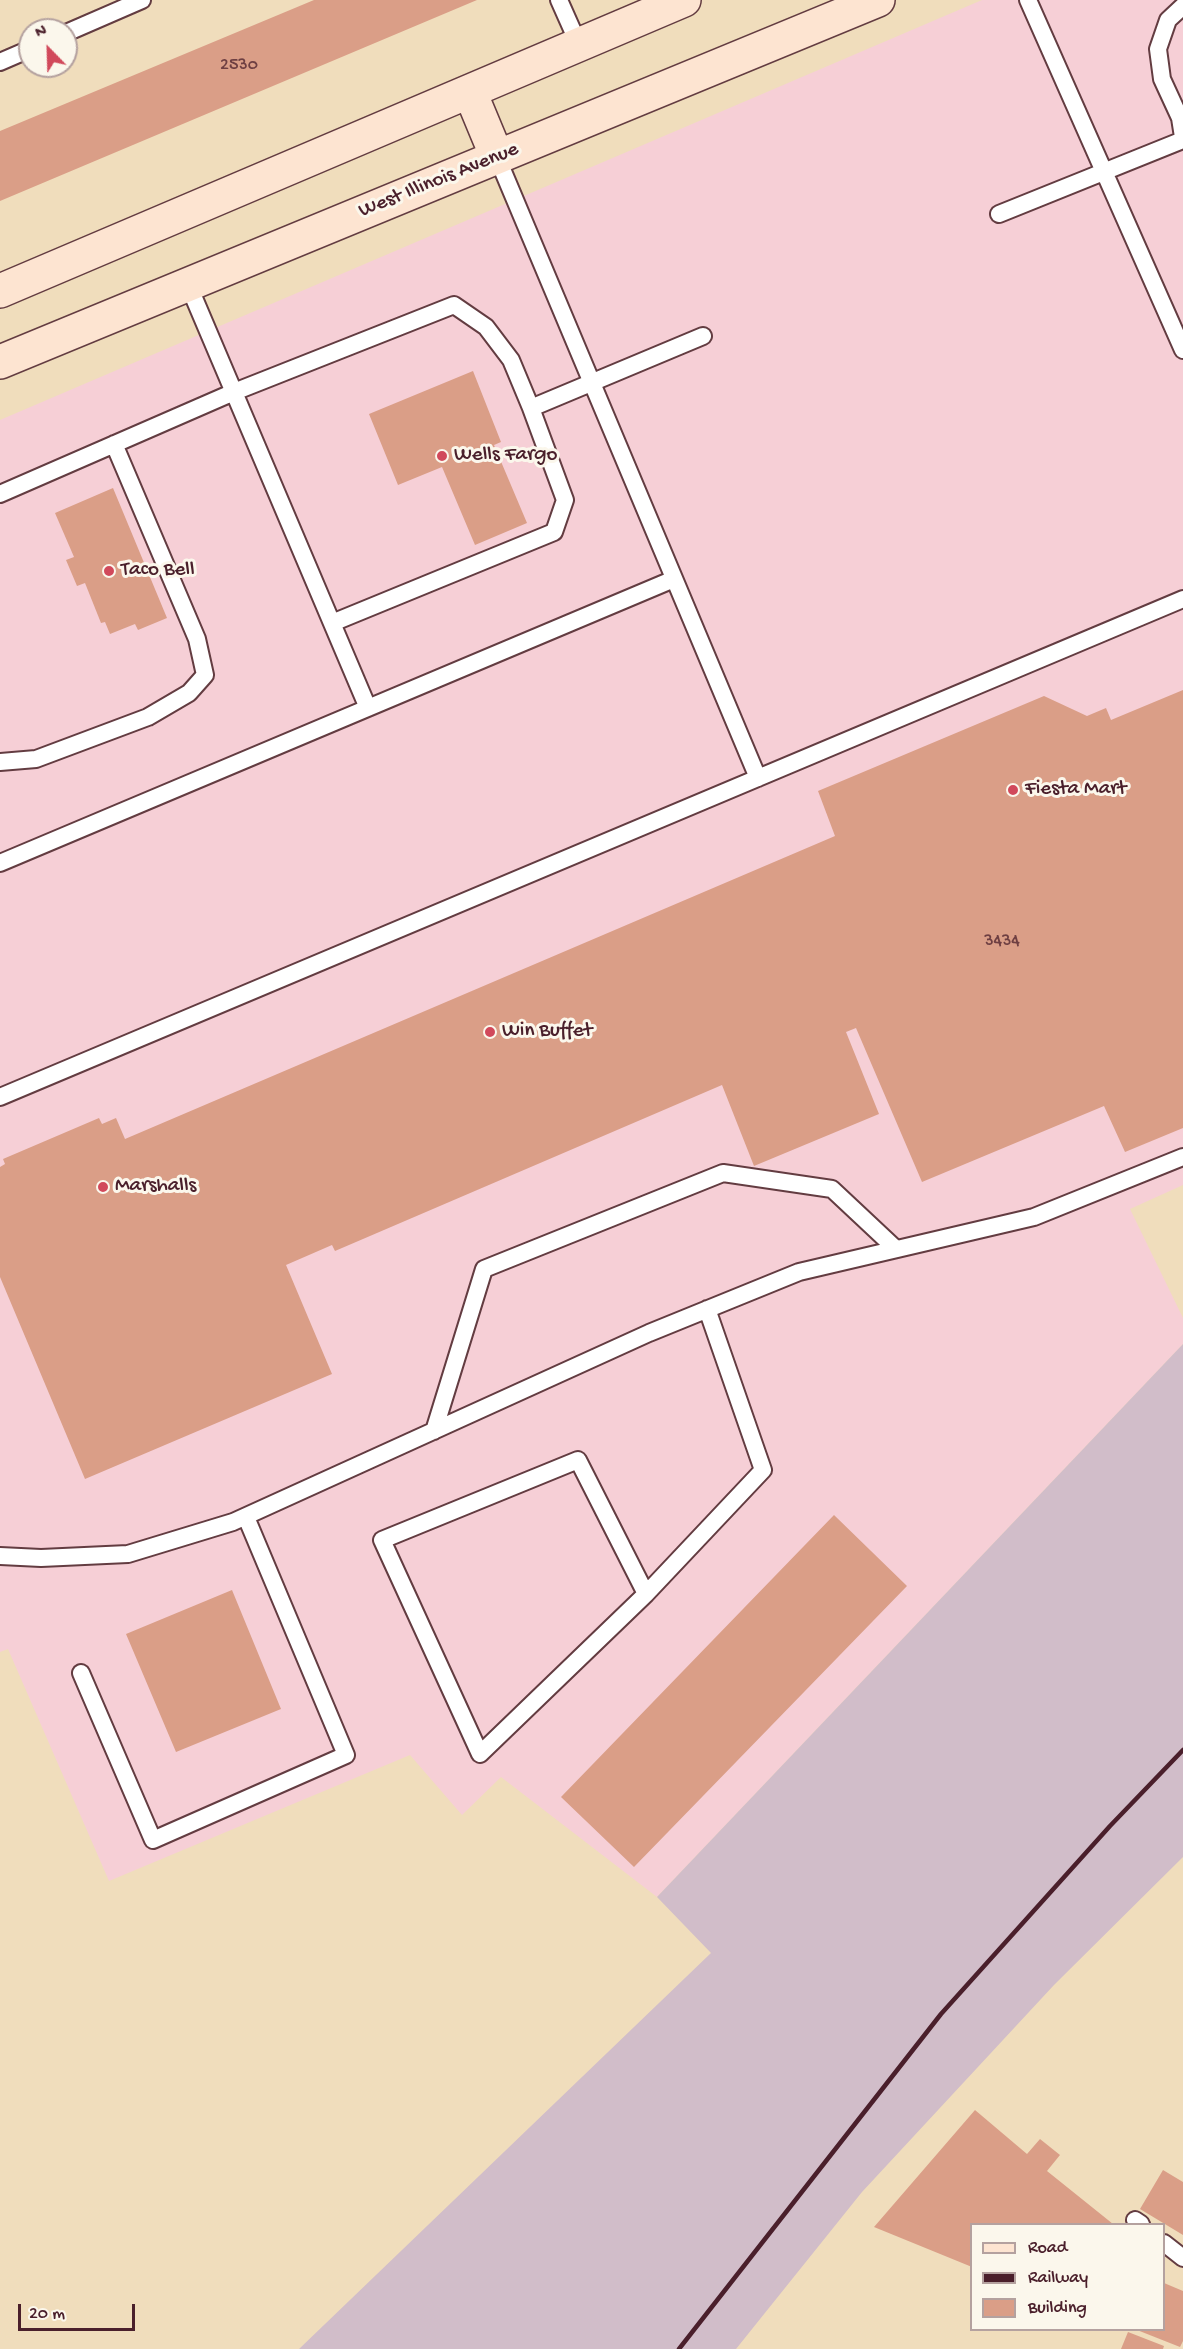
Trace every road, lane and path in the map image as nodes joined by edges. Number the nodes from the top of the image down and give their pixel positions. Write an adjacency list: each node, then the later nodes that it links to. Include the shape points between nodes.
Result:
1 (142, 0): 7 (lane)
2 (559, 0): 8 (lane)
3 (684, 0): 8 (main road)
4 (878, 0): 13 (main road, West Illinois Avenue)
5 (1028, 0): 14 (lane)
6 (1183, 6): 12 (lane, via 1168,20 1158,49 1162,79 1180,118)
7 (78, 28)
8 (579, 45): 11 (main road)
9 (18, 54): 10 (lane)
10 (0, 62)
11 (470, 92): 13 (main road); 17 (main road)
12 (1183, 138): 14 (lane)
13 (497, 157): 16 (main road, West Illinois Avenue); 21 (lane)
14 (1104, 173): 15 (lane); 19 (lane)
15 (999, 214)
16 (188, 284): 20 (main road, West Illinois Avenue); 22 (lane)
17 (0, 291)
18 (703, 336): 21 (lane)
19 (1183, 350)
20 (0, 362)
21 (591, 381): 23 (lane); 26 (lane)
22 (234, 392): 23 (lane, via 454,304 486,327 511,360); 24 (lane); 28 (lane)
23 (531, 408): 28 (lane, via 564,500 554,532)
24 (114, 444): 25 (lane); 30 (lane, via 197,639 205,675 189,693 148,717 36,759)
25 (0, 494)
26 (674, 579): 29 (lane); 31 (lane)
27 (1183, 599): 31 (lane)
28 (332, 623): 29 (lane)
29 (368, 708): 32 (lane)
30 (0, 762)
31 (758, 778): 33 (lane)
32 (0, 863)
33 (0, 1097)
34 (1183, 1157): 35 (lane, via 1034,1217)
35 (896, 1249): 36 (lane, via 799,1272); 37 (lane, via 832,1189 723,1173 484,1269)
36 (707, 1309): 37 (lane); 40 (lane, via 763,1470)
37 (434, 1431): 38 (lane)
38 (246, 1517): 39 (lane, via 128,1554); 41 (lane, via 346,1755 153,1840)
39 (0, 1556)
40 (646, 1594): 40 (lane, via 480,1754 381,1540 578,1460)
41 (81, 1673)
42 (1165, 2244): 43 (lane)
43 (1183, 2258)

